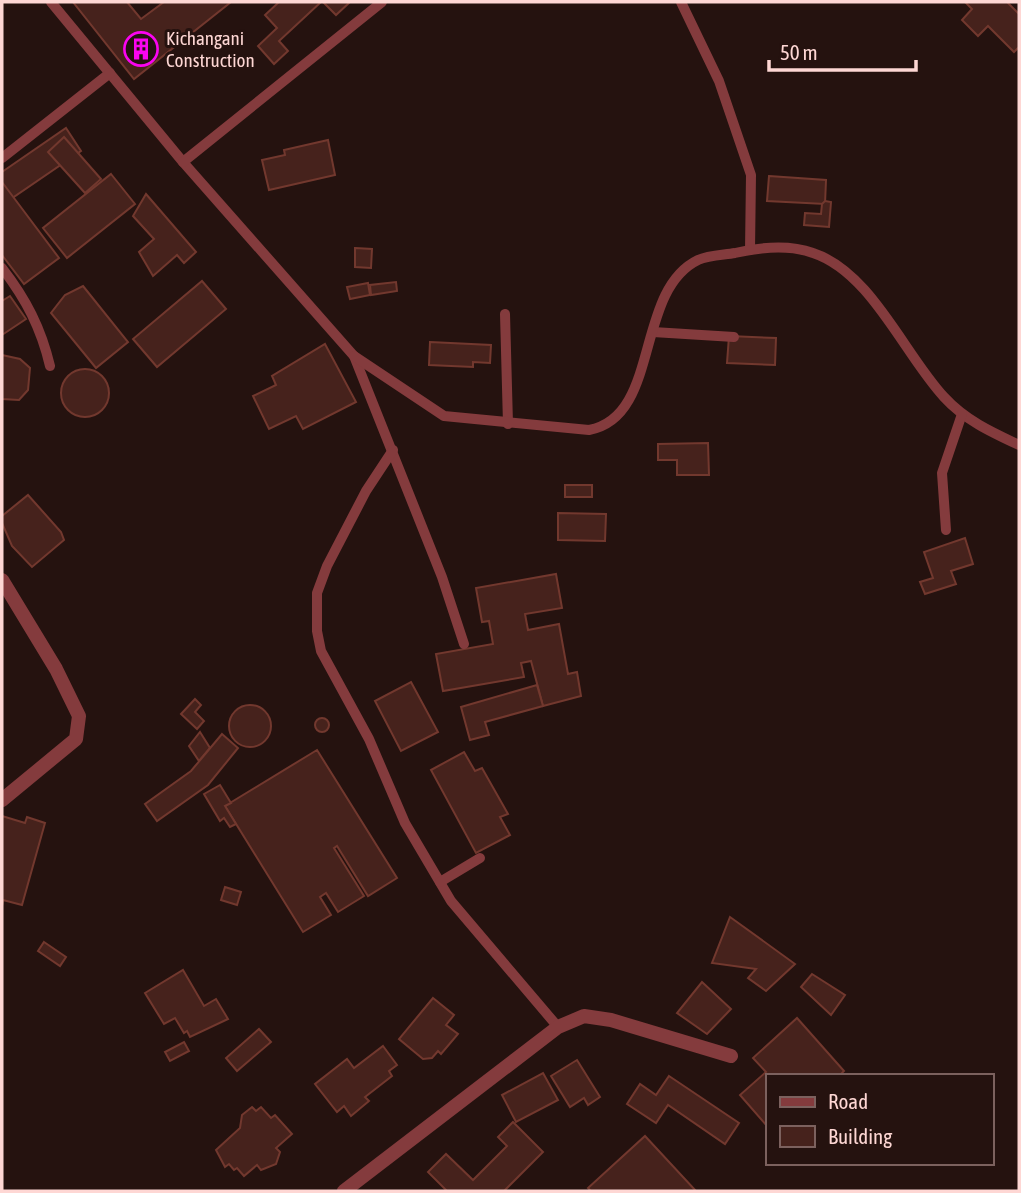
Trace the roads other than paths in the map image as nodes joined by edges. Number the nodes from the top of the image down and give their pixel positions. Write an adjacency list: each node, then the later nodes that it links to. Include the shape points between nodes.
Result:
1 (51, 2): 4 (lane)
2 (382, 2): 6 (lane)
3 (681, 2): 7 (lane, via 719,81 751,175)
4 (110, 73): 5 (lane); 6 (lane)
5 (2, 158)
6 (183, 162): 12 (lane)
7 (750, 250): 10 (lane, via 699,260 681,273 662,300); 14 (lane, via 795,247 837,264 876,305 942,395)
8 (2, 268): 13 (lane, via 36,320)
9 (505, 314): 15 (lane)
10 (653, 332): 11 (lane); 15 (lane, via 621,414 606,427 589,430)
11 (734, 337)
12 (354, 356): 15 (lane, via 444,416); 17 (lane)
13 (50, 366)
14 (962, 414): 16 (lane); 18 (lane, via 942,473)
15 (508, 424)
16 (1019, 445)
17 (393, 450): 20 (lane); 23 (lane, via 327,566 317,593 317,631 330,672 369,739 405,823)
18 (946, 530)
19 (2, 580): 21 (street, via 79,716 76,739)
20 (464, 644)
21 (2, 800)
22 (480, 858): 23 (lane)
23 (440, 882): 24 (lane)
24 (558, 1027): 25 (street, via 584,1016 611,1020); 26 (street)
25 (731, 1056)
26 (344, 1191)

